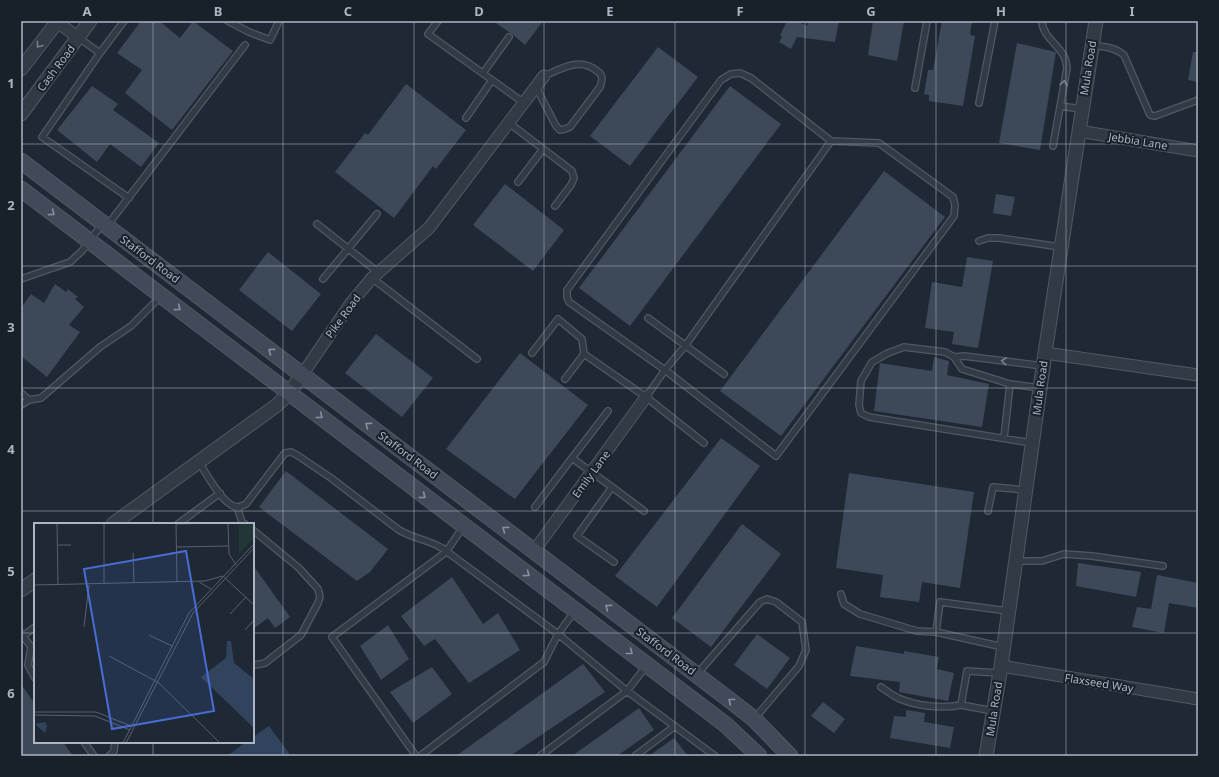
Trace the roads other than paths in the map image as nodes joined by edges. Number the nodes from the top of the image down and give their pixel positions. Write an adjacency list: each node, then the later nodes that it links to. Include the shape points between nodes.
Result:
1 (90, 21): 12 (street, Cash Road)
2 (124, 21): 15 (lane)
3 (228, 21): 4 (lane, via 270,40)
4 (279, 21)
5 (438, 21): 17 (lane, via 428,34)
6 (926, 21): 21 (lane)
7 (995, 21): 24 (lane)
8 (1042, 21): 25 (lane, one-way to 8, via 1067,60 1045,33)
9 (1096, 21): 14 (street, Mula Road)
10 (57, 22): 12 (street); 16 (street, one-way to 16)
11 (509, 37): 17 (lane)
12 (79, 38): 15 (lane); 27 (street, Cash Road)
13 (245, 45): 38 (lane)
14 (1092, 45): 22 (lane, via 1114,49 1124,55 1150,115 1155,116); 26 (street, Mula Road)
15 (100, 53): 38 (lane, via 42,137)
16 (21, 70)
17 (483, 73): 19 (lane)
18 (544, 76): 20 (street, Pike Road); 20 (lane, via 569,65 585,64 600,73 603,80 570,127 560,130)
19 (492, 80): 23 (lane); 28 (lane)
20 (536, 87): 23 (street, Pike Road)
21 (915, 88)
22 (1198, 100)
23 (524, 103): 29 (street, Pike Road)
24 (979, 103)
25 (1060, 106): 26 (lane); 32 (lane)
26 (1082, 109): 30 (street, Mula Road)
27 (21, 114)
28 (466, 118)
29 (509, 123): 33 (lane); 47 (street, Pike Road, via 429,228)
30 (1079, 131): 34 (street, Jebbia Lane); 45 (street, Mula Road)
31 (831, 141): 52 (lane); 59 (lane, via 751,78 740,73 731,74 721,80 567,290 569,302); 59 (lane, via 879,143 953,198 954,216 776,456)
32 (1053, 146)
33 (543, 149): 36 (lane); 39 (lane, via 572,171 574,178)
34 (1198, 151)
35 (21, 161): 42 (main road, Stafford Road)
36 (518, 182)
37 (21, 189): 43 (main road, Stafford Road, one-way to 43)
38 (129, 198): 42 (lane)
39 (555, 206)
40 (377, 214): 46 (lane)
41 (317, 224): 46 (lane)
42 (105, 225): 43 (lane); 61 (main road, Stafford Road, one-way to 42)
43 (89, 241): 48 (lane, via 70,262); 50 (main road, Stafford Road)
44 (979, 241): 45 (lane, via 1000,238)
45 (1061, 247): 54 (street, Mula Road)
46 (349, 249): 47 (lane); 49 (lane)
47 (375, 276): 57 (lane); 61 (street, Pike Road, via 351,303)
48 (21, 279)
49 (323, 279)
50 (162, 296): 67 (main road, Stafford Road, one-way to 67); 69 (lane, via 132,326 100,347 41,398)
51 (648, 318): 52 (lane)
52 (685, 346): 59 (lane); 60 (lane)
53 (532, 353): 55 (lane, via 558,319 582,338)
54 (1045, 353): 58 (street, Mula Road); 62 (street)
55 (584, 354): 63 (lane); 68 (lane)
56 (954, 357): 58 (lane, one-way to 56, via 964,356); 64 (lane, via 962,369); 72 (lane, via 945,352 904,347 872,362 862,382 859,405 861,413 869,417)
57 (477, 359)
58 (1043, 366): 65 (street, Mula Road)
59 (665, 370): 68 (lane)
60 (724, 374)
61 (302, 375): 67 (street, Pike Road); 83 (main road, Stafford Road, one-way to 61)
62 (1198, 375)
63 (565, 379)
64 (1010, 384): 65 (lane); 72 (lane)
65 (1040, 388): 74 (street, Mula Road)
66 (21, 393): 69 (lane)
67 (289, 393): 76 (street, Pike Road, via 277,405); 89 (main road, Stafford Road, one-way to 89)
68 (646, 397): 73 (lane); 77 (street, Emily Lane)
69 (29, 400): 70 (lane)
70 (21, 405)
71 (608, 411): 75 (lane)
72 (1004, 438): 74 (lane)
73 (704, 443)
74 (1032, 443): 79 (street, Mula Road)
75 (572, 458): 77 (lane); 82 (lane)
76 (199, 462): 80 (lane); 86 (street, Pike Road)
77 (592, 472): 78 (lane); 91 (street, Emily Lane)
78 (612, 487): 84 (lane); 94 (lane, via 577,536)
79 (1026, 490): 85 (lane, via 993,487); 93 (street, Mula Road)
80 (220, 494): 81 (lane, via 228,503); 87 (lane)
81 (237, 507): 88 (lane); 92 (lane, via 246,504 285,453 291,452 331,478 399,530 437,545)
82 (535, 507)
83 (478, 509): 89 (main road); 91 (main road, Stafford Road, one-way to 83)
84 (644, 511)
85 (988, 511)
86 (120, 522)
87 (179, 523)
88 (244, 523)
89 (463, 527): 92 (lane); 99 (main road, Stafford Road, one-way to 99)
90 (254, 531): 108 (lane, via 299,568 318,589 320,597 301,635 265,663)
91 (534, 551): 107 (main road, Stafford Road, one-way to 91)
92 (446, 552): 104 (lane); 125 (lane, via 332,637)
93 (1015, 561): 95 (lane, via 1042,561 1064,554); 100 (street, Mula Road)
94 (614, 562)
95 (1163, 566)
96 (34, 581): 97 (street)
97 (21, 590)
98 (841, 594): 102 (lane, via 844,604 860,614 917,631)
99 (576, 610): 104 (lane); 109 (main road, Stafford Road, one-way to 109)
100 (1008, 611): 102 (lane, via 940,602); 106 (street, Mula Road)
101 (34, 628): 103 (lane)
102 (936, 632): 106 (lane)
103 (22, 634): 105 (lane)
104 (558, 634): 114 (lane); 126 (lane, via 544,662)
105 (33, 647): 112 (lane, via 28,665)
106 (1003, 647): 110 (street, Mula Road)
107 (661, 648): 109 (main road); 111 (main road, Stafford Road)
108 (254, 664)
109 (647, 665): 114 (lane); 122 (main road, Stafford Road, via 726,726)
110 (1000, 670): 115 (street, Flaxseed Way); 116 (lane, via 967,671); 117 (street, Mula Road)
111 (696, 675): 118 (main road, Stafford Road, one-way to 111); 118 (lane, via 760,602 776,602 802,622 806,650 799,666)
112 (34, 676)
113 (881, 688): 116 (lane, via 916,703 949,707)
114 (627, 691): 119 (lane); 127 (lane)
115 (1198, 699)
116 (960, 705): 117 (lane)
117 (994, 711): 131 (street, Mula Road)
118 (754, 719): 130 (main road, Stafford Road)
119 (675, 726): 128 (lane); 129 (lane)
120 (85, 743): 123 (lane)
121 (115, 743): 124 (lane, via 114,751)
122 (752, 752)
123 (94, 756)
124 (109, 756)
125 (416, 756)
126 (420, 756)
127 (540, 756)
128 (635, 756)
129 (715, 756)
130 (790, 756)
131 (986, 756)

